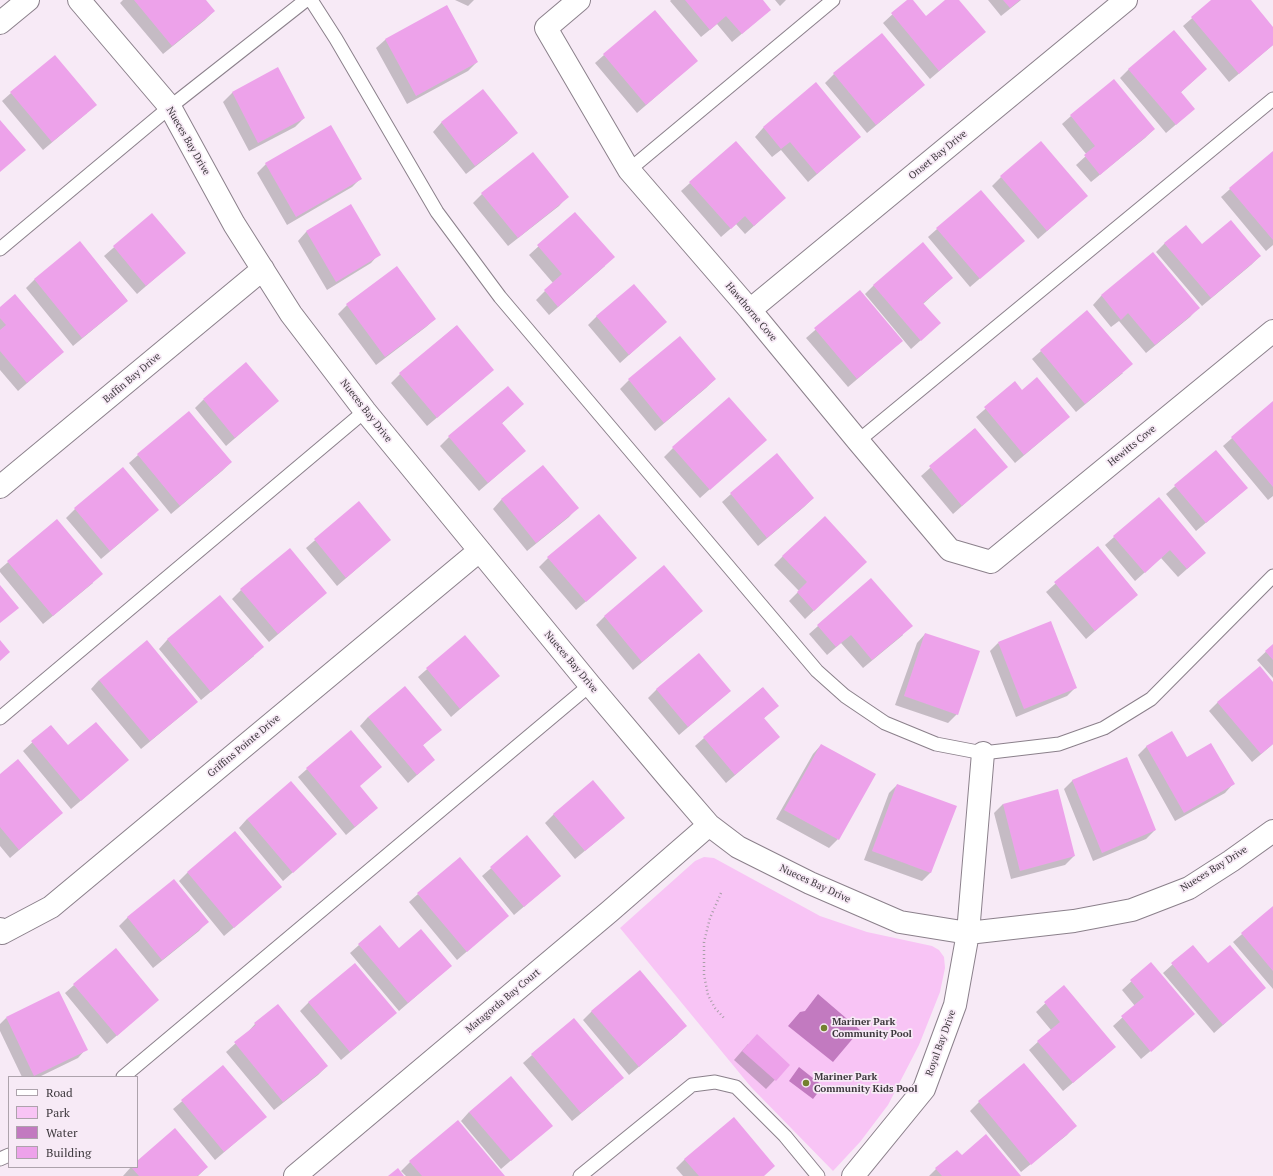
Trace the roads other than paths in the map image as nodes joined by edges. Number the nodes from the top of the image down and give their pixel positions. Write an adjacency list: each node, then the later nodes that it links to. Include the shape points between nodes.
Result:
1 (28, 0): 8 (street)
2 (79, 0): 10 (street, Nueces Bay Drive)
3 (306, 0): 10 (lane)
4 (311, 0): 24 (lane, via 437,212 500,297 817,671 845,696 885,723 936,744)
5 (579, 0): 11 (street, Hawthorne Cove, via 546,28)
6 (833, 0): 11 (lane)
7 (1126, 0): 14 (street, Onset Bay Drive)
8 (0, 23)
9 (1273, 99): 17 (lane)
10 (170, 107): 12 (lane); 13 (street, Nueces Bay Drive, via 234,224)
11 (629, 170): 14 (street, Hawthorne Cove)
12 (0, 249)
13 (263, 269): 16 (street, Nueces Bay Drive, via 291,314); 18 (street, Baffin Bay Drive)
14 (750, 310): 17 (street, Hawthorne Cove)
15 (1273, 331): 20 (street, Hewitts Cove)
16 (365, 411): 19 (street, Nueces Bay Drive); 23 (lane)
17 (858, 442): 20 (street, Hawthorne Cove, via 950,550)
18 (0, 487)
19 (479, 551): 22 (street, Nueces Bay Drive); 27 (street, Griffins Pointe Drive, via 52,907)
20 (991, 562)
21 (1273, 576): 24 (lane, via 1150,699 1104,728 1059,744)
22 (590, 686): 25 (street, Nueces Bay Drive); 29 (lane)
23 (0, 718)
24 (983, 754): 28 (street, Royal Bay Drive)
25 (710, 825): 28 (street, Nueces Bay Drive, via 738,847 810,883 900,922); 30 (street, Matagorda Bay Court)
26 (1273, 830): 28 (street, Nueces Bay Drive, via 1189,888 1132,910 1074,921)
27 (1, 931)
28 (968, 933): 33 (street, Royal Bay Drive, via 955,1005 924,1090)
29 (124, 1076)
30 (295, 1176)
31 (580, 1176): 32 (lane, via 692,1085 715,1082 736,1087 784,1136)
32 (818, 1176)
33 (853, 1176)

